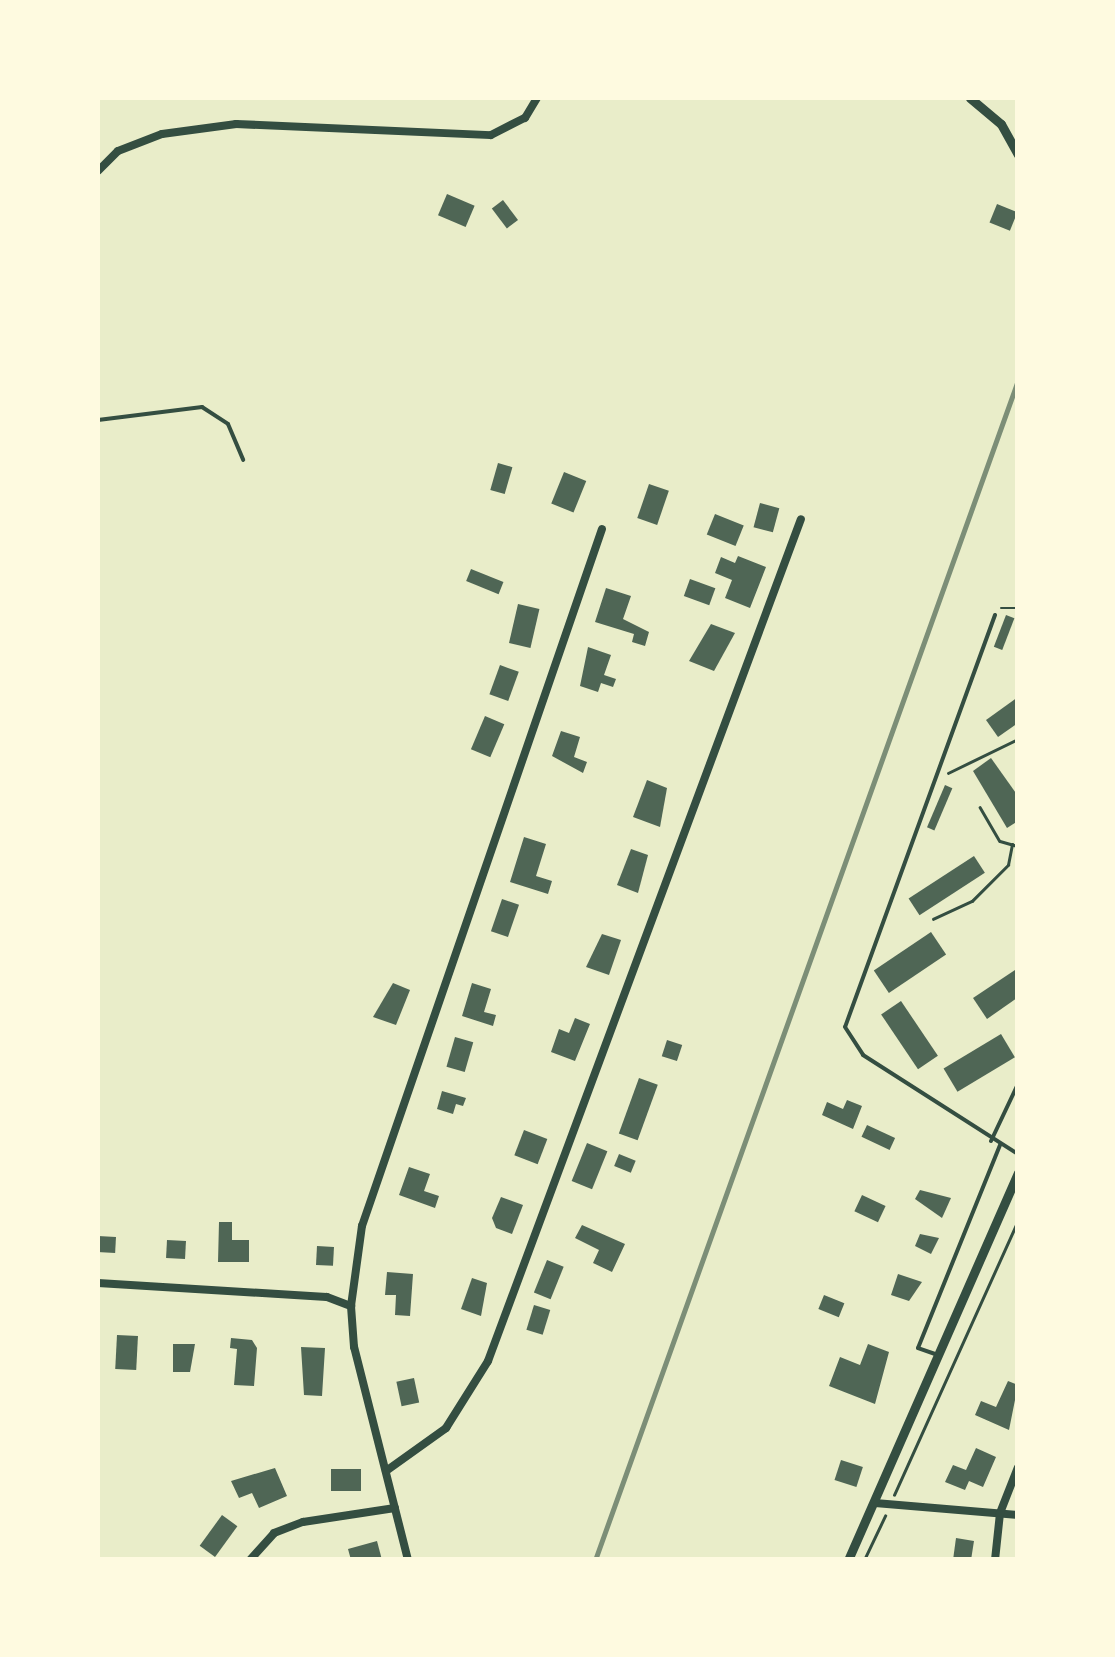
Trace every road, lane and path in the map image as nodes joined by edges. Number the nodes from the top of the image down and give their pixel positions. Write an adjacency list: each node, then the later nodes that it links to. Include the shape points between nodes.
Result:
1 (537, 98): 4 (street, via 525,118 492,135 236,124 162,134 118,151)
2 (970, 98): 3 (street, via 1001,124)
3 (1018, 155)
4 (98, 171)
5 (98, 420): 6 (lane, via 202,407 228,424)
6 (243, 460)
7 (801, 519): 26 (street, via 488,1361 446,1428)
8 (602, 530): 23 (street, via 362,1226)
9 (1018, 608): 10 (path, via 999,609)
10 (995, 616): 12 (lane)
11 (1018, 738): 12 (path, via 964,769)
12 (938, 770): 17 (lane, via 845,1027 862,1055)
13 (980, 807): 14 (path, via 1000,841)
14 (1015, 845): 15 (path, via 1008,865 972,901)
15 (933, 920)
16 (1018, 1084): 17 (lane)
17 (991, 1141): 18 (lane)
18 (1000, 1145): 19 (lane); 24 (lane, via 918,1348)
19 (1018, 1154)
20 (1018, 1173): 24 (street)
21 (1018, 1220): 28 (path)
22 (98, 1283): 23 (street, via 326,1297)
23 (351, 1306): 26 (street, via 360,1376)
24 (939, 1355): 27 (street)
25 (1018, 1467): 30 (street)
26 (386, 1471): 29 (street)
27 (875, 1503): 28 (street); 34 (street)
28 (889, 1506): 30 (street); 35 (path)
29 (395, 1508): 32 (street, via 303,1522 274,1533); 33 (street)
30 (1000, 1513): 31 (street); 36 (street)
31 (1018, 1515)
32 (250, 1560)
33 (408, 1560)
34 (848, 1560)
35 (864, 1560)
36 (995, 1560)

